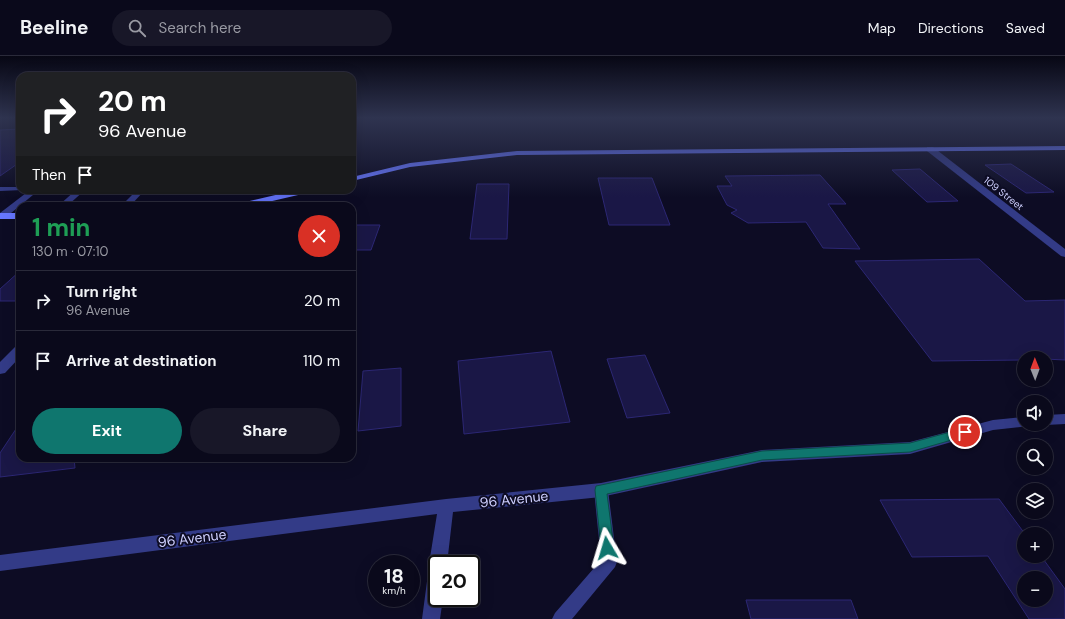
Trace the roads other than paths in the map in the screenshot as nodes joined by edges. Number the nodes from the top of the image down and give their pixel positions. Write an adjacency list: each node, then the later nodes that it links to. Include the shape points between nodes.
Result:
1 (1065, 148): 2 (street)
2 (930, 149): 3 (street, via 517,153 410,165); 17 (street, 109 Street)
3 (356, 178)
4 (0, 189): 5 (lane)
5 (16, 189)
6 (30, 194): 10 (lane)
7 (76, 194): 11 (lane)
8 (137, 194): 12 (lane)
9 (291, 194): 13 (street)
10 (19, 202)
11 (67, 202)
12 (129, 202)
13 (257, 202)
14 (16, 205): 15 (lane)
15 (1, 216): 16 (street)
16 (16, 216)
17 (1065, 254)
18 (16, 353): 19 (street)
19 (0, 370)
20 (1065, 419): 21 (street)
21 (1053, 420)
22 (1017, 423): 23 (street, 96 Avenue, via 993,425 910,448 762,456)
23 (601, 490): 24 (street, 96 Avenue); 29 (lane, via 609,562)
24 (446, 506): 25 (street); 26 (street, 96 Avenue)
25 (439, 555)
26 (0, 563)
27 (433, 607): 28 (street)
28 (431, 619)
29 (561, 619)

